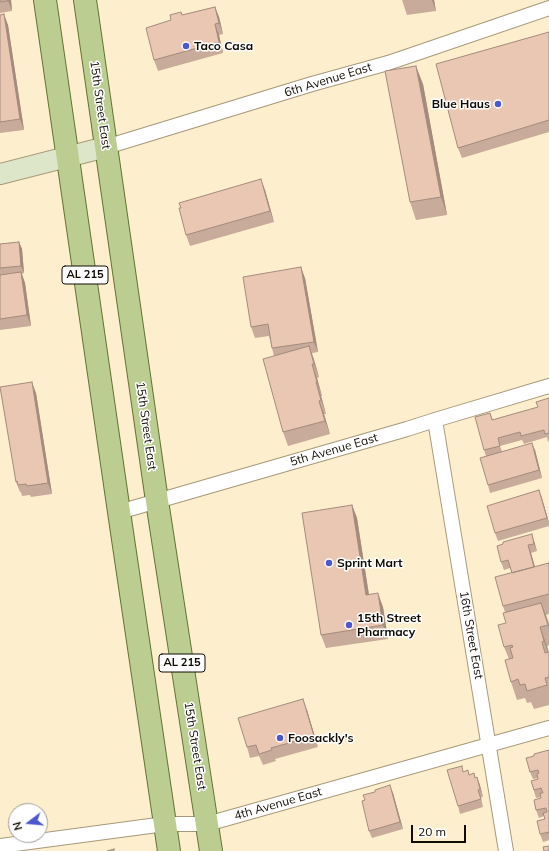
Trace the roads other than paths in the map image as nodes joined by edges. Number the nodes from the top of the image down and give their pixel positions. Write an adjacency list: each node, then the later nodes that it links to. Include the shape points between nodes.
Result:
1 (45, 0): 5 (main road, AL 215)
2 (85, 0): 4 (main road, 15th Street East / AL 215)
3 (549, 8): 4 (street, 6th Avenue East, via 388,62)
4 (106, 147): 5 (street); 9 (main road, 15th Street East / AL 215)
5 (67, 156): 6 (street); 10 (main road, AL 215)
6 (0, 174)
7 (549, 386): 8 (street, 5th Avenue East)
8 (435, 420): 9 (street, 5th Avenue East); 12 (street, 16th Street East)
9 (157, 501): 10 (street, 5th Avenue East); 14 (main road, 15th Street East / AL 215)
10 (118, 512): 13 (main road, AL 215)
11 (549, 728): 12 (street, 4th Avenue East)
12 (489, 745): 14 (street, 4th Avenue East); 18 (street, 16th Street East)
13 (165, 824): 14 (street, 4th Avenue East); 15 (street, 4th Avenue East); 16 (main road, AL 215)
14 (207, 824): 17 (main road, 15th Street East / AL 215)
15 (0, 846)
16 (169, 851)
17 (211, 851)
18 (506, 851)

